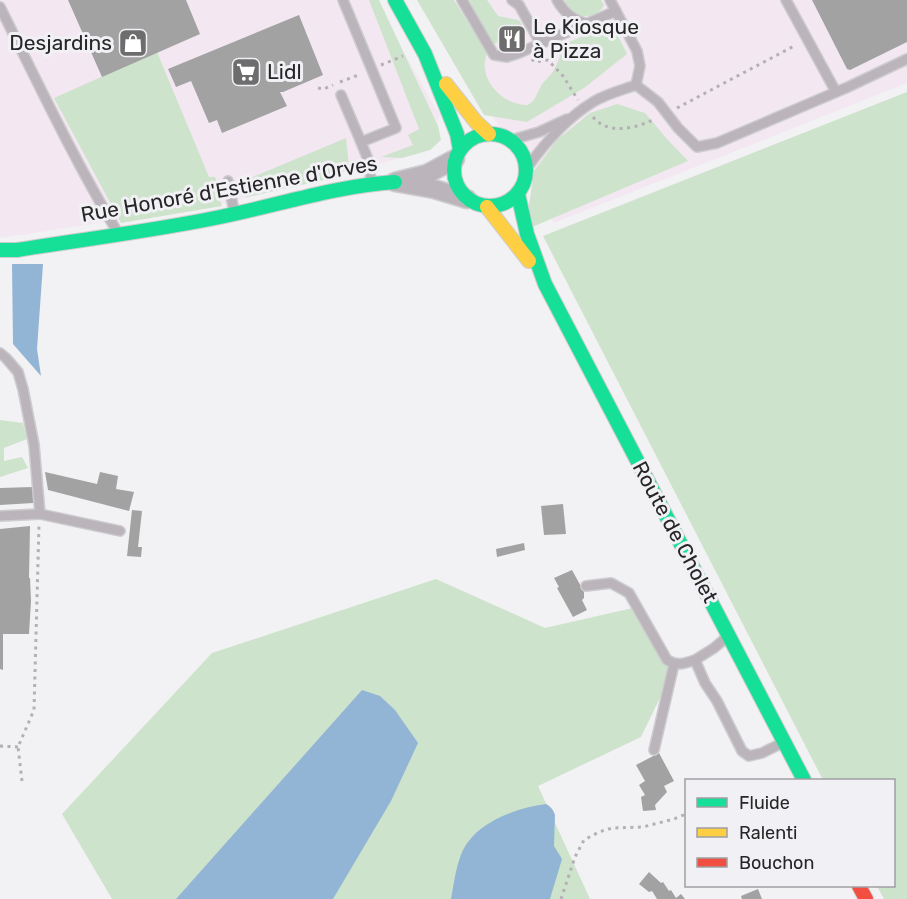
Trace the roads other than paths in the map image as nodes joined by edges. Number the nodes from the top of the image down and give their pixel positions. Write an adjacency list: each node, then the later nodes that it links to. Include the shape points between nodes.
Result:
1 (343, 0): 20 (lane, via 396,128)
2 (395, 0): 12 (main road)
3 (462, 0): 11 (lane, via 494,55 507,57)
4 (512, 0): 11 (lane, via 519,5)
5 (557, 0): 10 (lane, via 575,21)
6 (610, 0): 9 (lane)
7 (786, 0): 15 (lane)
8 (0, 7): 30 (lane)
9 (616, 11): 10 (lane); 14 (lane, via 637,51 640,66)
10 (588, 24): 11 (lane)
11 (541, 44)
12 (425, 54): 18 (main road); 21 (main road, via 457,134)
13 (907, 59): 15 (lane)
14 (636, 85): 15 (lane, via 658,102 697,147 717,143); 17 (lane, via 605,96)
15 (836, 92)
16 (341, 95): 20 (lane)
17 (575, 115): 19 (lane); 22 (lane)
18 (489, 134): 19 (main road); 21 (main road, via 472,138)
19 (511, 140): 22 (main road, via 519,148)
20 (361, 142): 25 (lane)
21 (457, 154): 24 (street, Rue Honoré d'Estienne d'Orves, via 427,174); 27 (main road, via 455,181)
22 (526, 168): 26 (main road)
23 (228, 181): 29 (lane)
24 (395, 182): 25 (main road, Rue Honoré d'Estienne d'Orves); 27 (street, Rue Honoré d'Estienne d'Orves)
25 (372, 183): 29 (main road, Rue Honoré d'Estienne d'Orves)
26 (518, 194): 28 (main road, via 504,204); 32 (main road, Route de Cholet)
27 (467, 199): 28 (main road)
28 (487, 207): 32 (main road, Route de Cholet)
29 (234, 214): 30 (main road, Rue Honoré d'Estienne d'Orves)
30 (119, 235): 31 (main road, Rue Honoré d'Estienne d'Orves)
31 (0, 250)
32 (545, 284): 38 (main road, Route de Cholet)
33 (0, 353): 34 (lane, via 18,372 23,389 34,445)
34 (40, 514): 35 (lane); 36 (lane)
35 (0, 516)
36 (120, 531)
37 (586, 586): 40 (lane, via 612,583 628,593 667,660)
38 (729, 636): 39 (lane); 41 (main road, Route de Cholet)
39 (694, 660): 40 (lane); 41 (lane, via 742,751 749,756 762,753)
40 (674, 664): 42 (lane)
41 (784, 741): 43 (main road, Route de Cholet)
42 (654, 750)
43 (803, 779)

